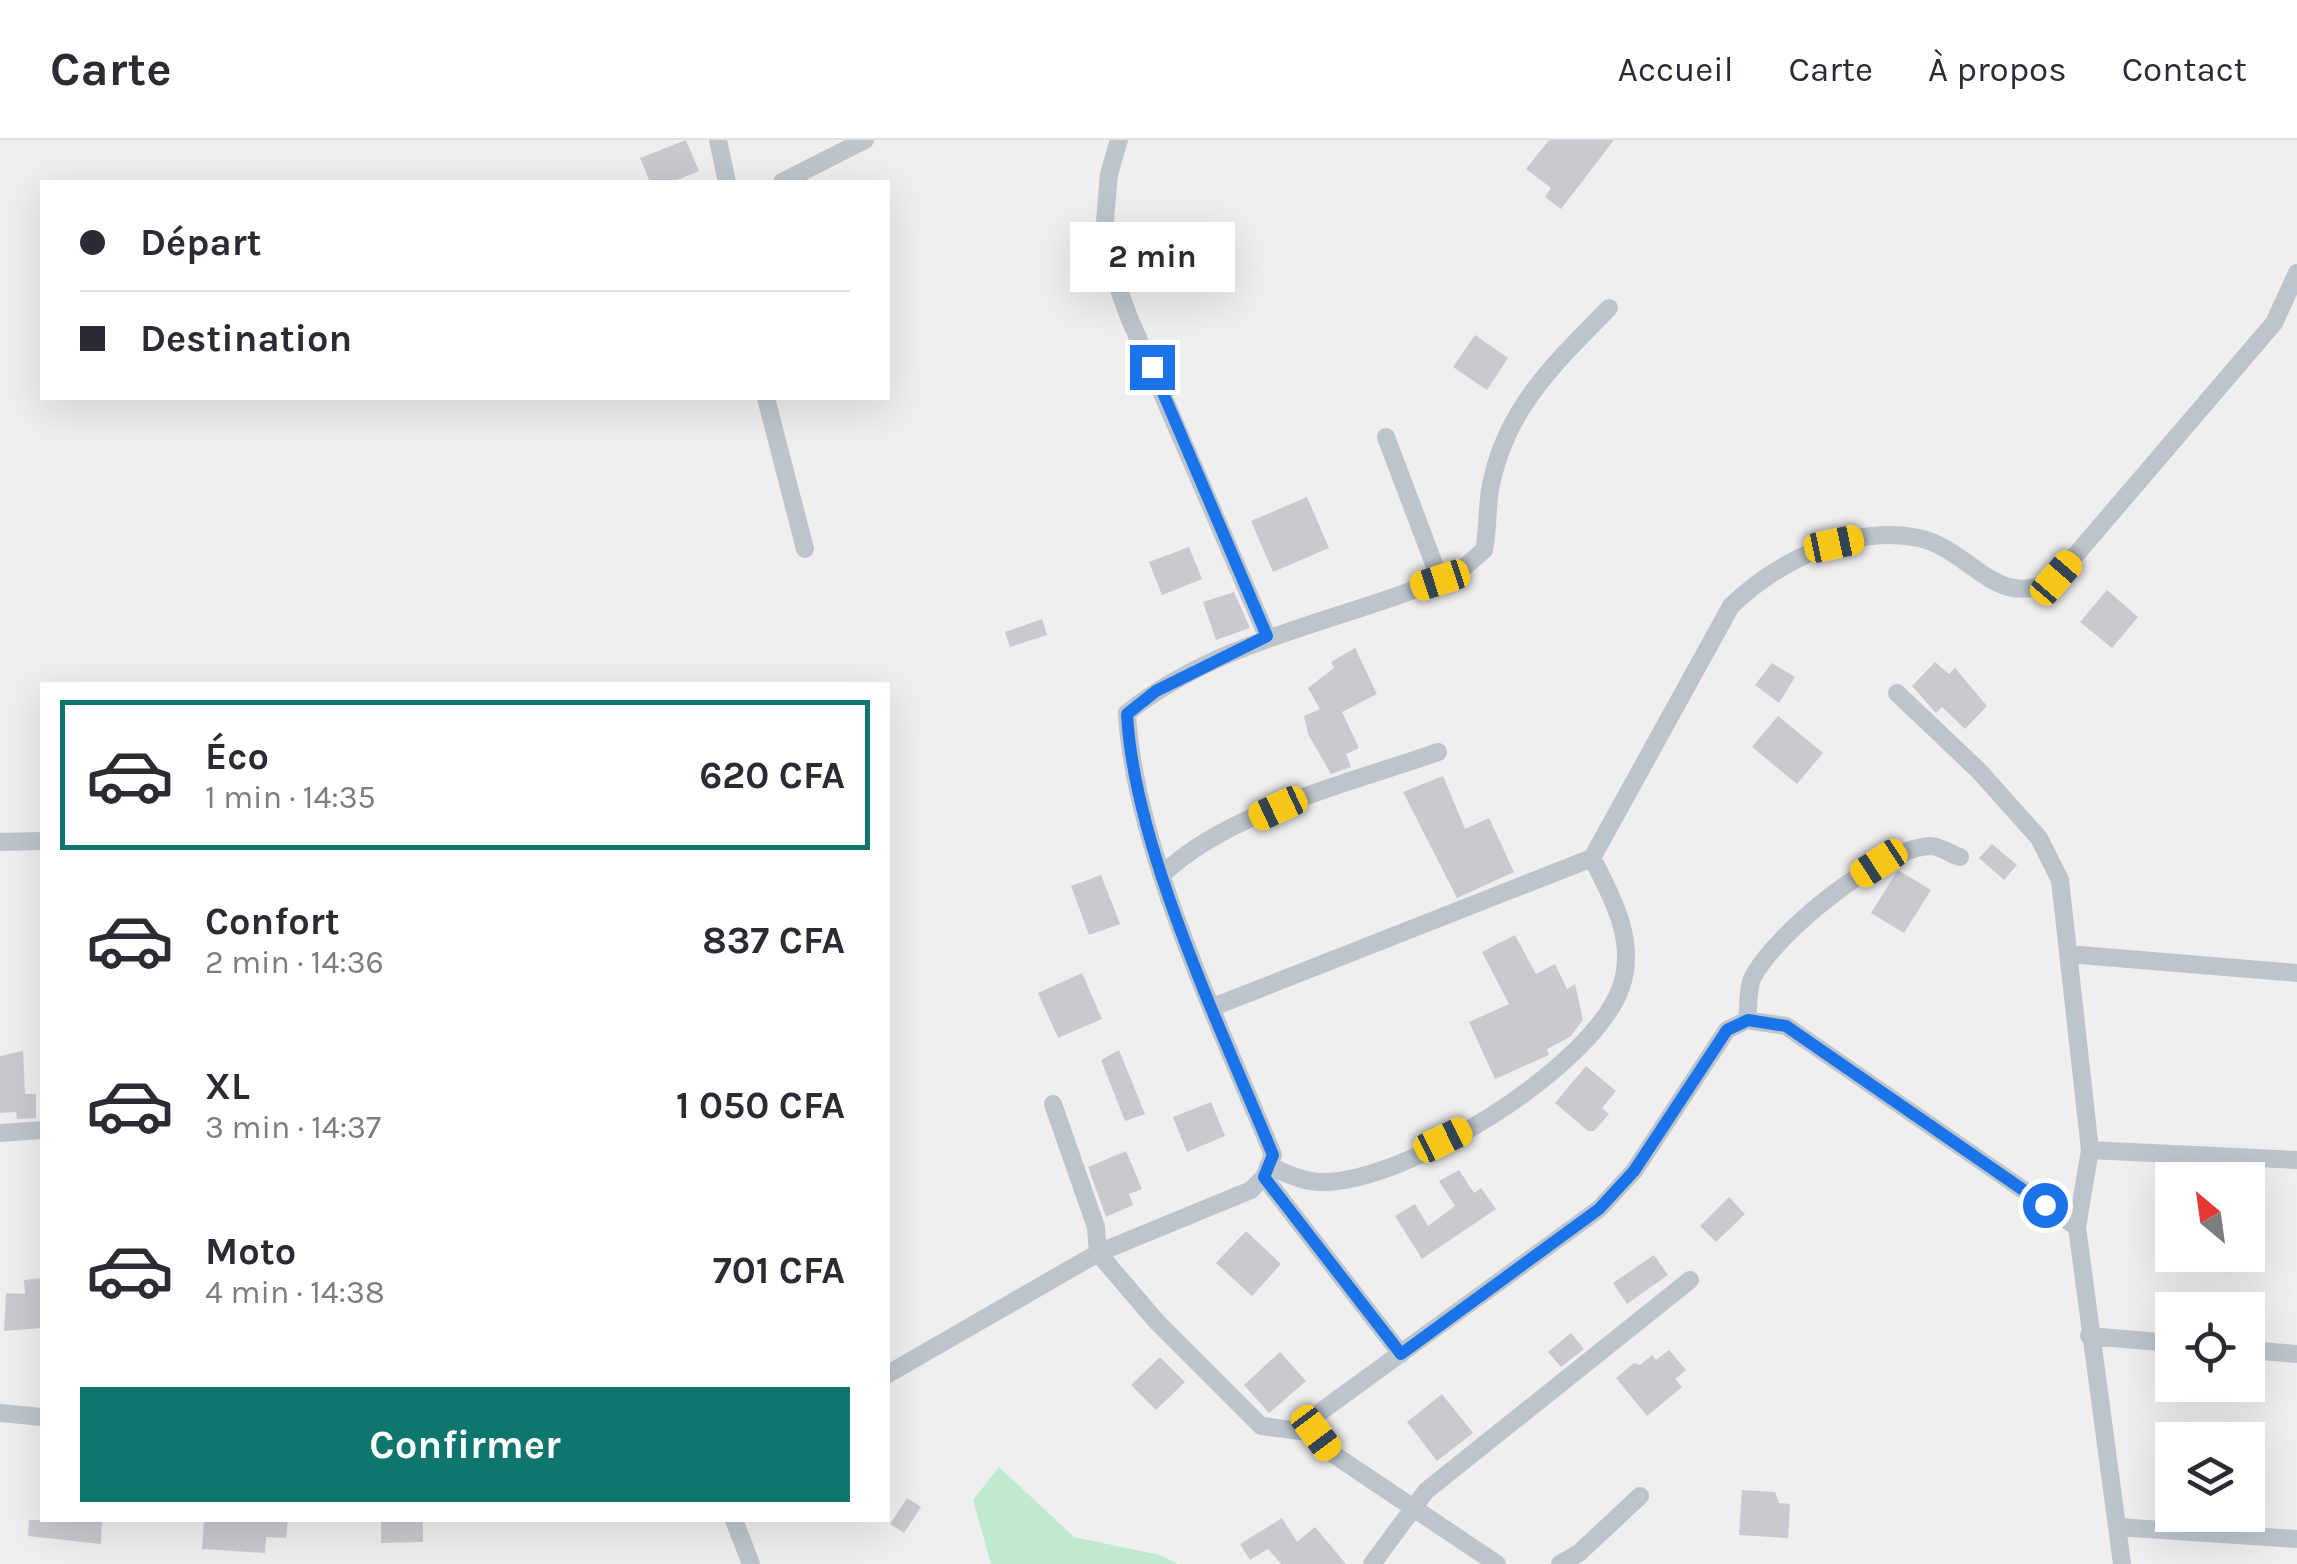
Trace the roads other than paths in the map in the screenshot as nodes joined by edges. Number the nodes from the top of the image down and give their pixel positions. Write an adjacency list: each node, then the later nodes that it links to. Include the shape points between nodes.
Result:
1 (718, 140): 4 (street)
2 (866, 140): 5 (street)
3 (1119, 140): 12 (street, via 1102,244)
4 (727, 180)
5 (786, 180)
6 (2297, 273): 18 (street, via 2274,323 2056,578 2017,592 1922,538 1881,534 1834,544 1758,580 1731,606)
7 (1609, 308): 11 (street, via 1531,388 1490,483 1484,550)
8 (767, 400): 10 (street)
9 (1386, 438): 11 (street)
10 (805, 550)
11 (1440, 580): 12 (street)
12 (1267, 636): 19 (street, via 1156,691 1127,714 1129,752)
13 (1897, 693): 20 (street, via 2039,838 2060,880)
14 (1438, 752): 19 (street, via 1278,808 1189,850)
15 (40, 841): 16 (street)
16 (0, 842)
17 (1960, 857): 23 (street, via 1932,846 1879,863 1848,883 1803,920 1752,977)
18 (1592, 858): 22 (street); 29 (street, via 1620,910 1624,944 1622,986 1596,1033 1494,1115 1387,1168 1319,1182)
19 (1164, 874): 22 (street)
20 (2068, 954): 21 (street); 27 (street)
21 (2297, 973)
22 (1213, 1007): 29 (street, via 1273,1155)
23 (1748, 1020): 30 (street, via 1786,1026); 36 (street, via 1727,1030 1634,1171 1599,1209)
24 (1054, 1104): 31 (street, via 1096,1227)
25 (40, 1130): 26 (street)
26 (0, 1133)
27 (2090, 1150): 28 (street); 30 (street)
28 (2297, 1160)
29 (1266, 1171): 31 (street, via 1252,1190); 36 (street)
30 (2077, 1227): 33 (street)
31 (1098, 1252): 38 (street); 41 (street, via 1261,1426)
32 (1690, 1280): 43 (street, via 1470,1454)
33 (2089, 1336): 34 (street); 45 (street)
34 (2155, 1342)
35 (2265, 1351): 37 (street)
36 (1401, 1354): 41 (street, via 1312,1418)
37 (2297, 1354)
38 (890, 1373)
39 (0, 1413): 40 (street)
40 (40, 1416)
41 (1316, 1433): 43 (street, via 1330,1452)
42 (1640, 1496): 50 (street)
43 (1412, 1511): 48 (street); 49 (street)
44 (735, 1522): 47 (street)
45 (2116, 1527): 46 (street); 51 (street)
46 (2297, 1540)
47 (751, 1564)
48 (1372, 1564)
49 (1498, 1564)
50 (1560, 1564)
51 (2122, 1564)

